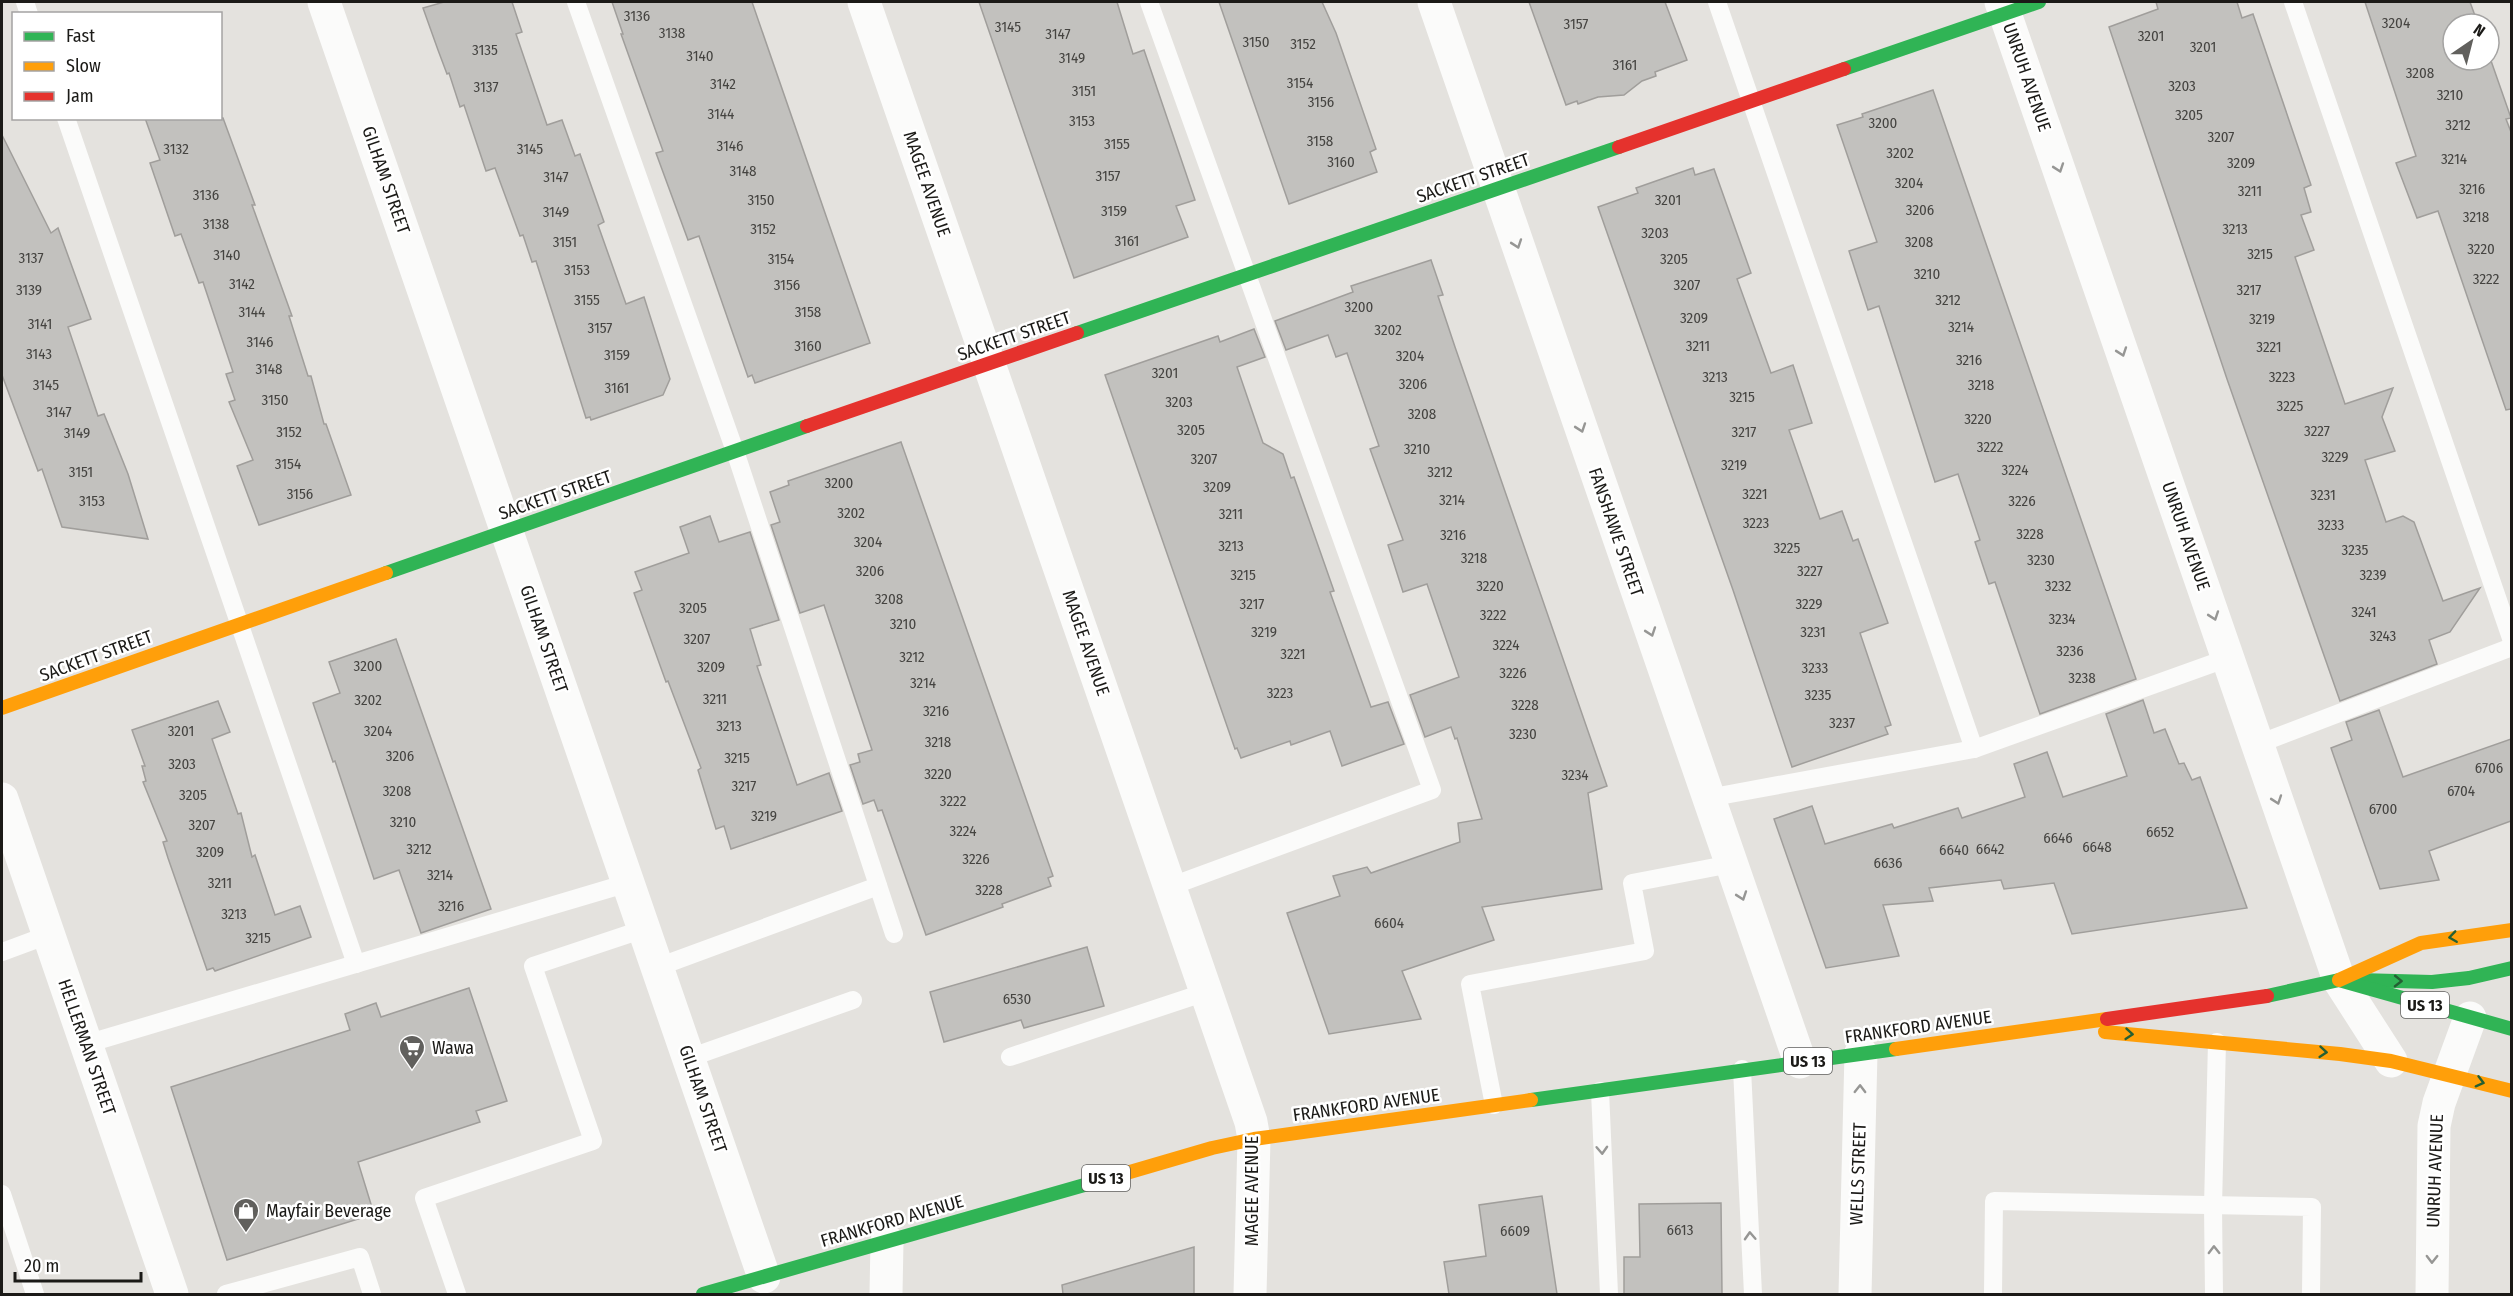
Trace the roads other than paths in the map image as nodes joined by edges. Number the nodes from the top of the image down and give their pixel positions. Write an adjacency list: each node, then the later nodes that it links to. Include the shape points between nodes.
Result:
1 (324, 2): 16 (street, GILHAM STREET)
2 (576, 2): 15 (lane)
3 (864, 2): 14 (street, MAGEE AVENUE)
4 (1149, 2): 13 (lane)
5 (1434, 2): 12 (street, FANSHAWE STREET)
6 (1717, 2): 10 (lane)
7 (2039, 2): 9 (street, SACKETT STREET)
8 (2293, 2): 18 (lane)
9 (2003, 7): 10 (street, SACKETT STREET); 20 (street, UNRUH AVENUE, one-way to 20)
10 (1751, 100): 12 (street, SACKETT STREET); 23 (lane)
11 (67, 120): 17 (lane)
12 (1498, 188): 13 (street, SACKETT STREET); 24 (street, FANSHAWE STREET, one-way to 24)
13 (1246, 276): 14 (street, SACKETT STREET); 29 (lane, via 1432,790)
14 (989, 364): 15 (street, SACKETT STREET); 29 (street, MAGEE AVENUE)
15 (735, 451): 16 (street, SACKETT STREET); 28 (lane)
16 (507, 531): 17 (street, SACKETT STREET); 27 (street, GILHAM STREET)
17 (239, 623): 21 (street, SACKETT STREET); 35 (lane)
18 (2511, 641)
19 (2511, 648): 22 (lane)
20 (2228, 658): 22 (street, UNRUH AVENUE); 23 (lane)
21 (2, 708)
22 (2258, 744): 38 (street, UNRUH AVENUE, one-way to 38)
23 (1974, 749): 24 (lane)
24 (1708, 798): 26 (street, FANSHAWE STREET)
25 (2, 799): 33 (street, HELLERMAN STREET)
26 (1731, 864): 50 (street, FANSHAWE STREET, one-way to 50); 55 (lane, via 1632,883 1645,951 1470,984)
27 (628, 883): 30 (street, GILHAM STREET); 35 (lane)
28 (878, 886): 32 (lane); 36 (lane)
29 (1169, 887): 39 (street, MAGEE AVENUE)
30 (644, 929): 36 (street, GILHAM STREET); 65 (lane, via 533,966 593,1141 424,1198)
31 (2511, 930): 38 (street, one-way to 38, via 2421,943)
32 (894, 934)
33 (48, 935): 34 (lane); 45 (street, HELLERMAN STREET)
34 (2, 952)
35 (356, 964): 45 (lane)
36 (658, 967): 48 (street, GILHAM STREET)
37 (2511, 968): 38 (street, one-way to 37, via 2432,982)
38 (2339, 980): 41 (street, FRANKFORD AVENUE / US 13); 42 (street, FRANKFORD AVENUE / US 13, via 2271,996); 49 (street, UNRUH AVENUE)
39 (1206, 992): 47 (lane); 56 (street, MAGEE AVENUE)
40 (853, 1000): 48 (lane)
41 (2470, 1018): 43 (street, FRANKFORD AVENUE / US 13); 52 (street, UNRUH AVENUE)
42 (2049, 1026): 44 (street, FRANKFORD AVENUE / US 13, one-way to 44); 46 (street, FRANKFORD AVENUE / US 13)
43 (2511, 1029)
44 (2217, 1042): 49 (street, FRANKFORD AVENUE / US 13, one-way to 49); 58 (lane)
45 (86, 1044): 62 (street, HELLERMAN STREET)
46 (1861, 1053): 50 (street, FRANKFORD AVENUE / US 13); 71 (street, WELLS STREET, one-way to 46)
47 (1010, 1057)
48 (689, 1058): 60 (street, GILHAM STREET)
49 (2391, 1061): 52 (street, FRANKFORD AVENUE / US 13)
50 (1800, 1062): 51 (street, FRANKFORD AVENUE / US 13)
51 (1742, 1069): 53 (street, FRANKFORD AVENUE / US 13); 70 (lane, one-way to 51)
52 (2449, 1074): 54 (street, FRANKFORD AVENUE / US 13, one-way to 54); 75 (street, UNRUH AVENUE, one-way to 75, via 2434,1126)
53 (1600, 1091): 55 (street, FRANKFORD AVENUE / US 13); 69 (lane, one-way to 69)
54 (2511, 1091)
55 (1494, 1105): 56 (street, FRANKFORD AVENUE / US 13)
56 (1254, 1139): 59 (street, FRANKFORD AVENUE / US 13); 68 (street, MAGEE AVENUE)
57 (2, 1194): 61 (lane)
58 (2213, 1206): 72 (lane, via 1994,1201); 73 (lane, one-way to 58); 74 (lane, via 2312,1207)
59 (887, 1241): 60 (street, FRANKFORD AVENUE / US 13); 67 (street)
60 (764, 1277): 66 (street, FRANKFORD AVENUE / US 13)
61 (35, 1294)
62 (172, 1294)
63 (226, 1294): 64 (lane, via 360,1257)
64 (372, 1294)
65 (457, 1294)
66 (703, 1294)
67 (886, 1294)
68 (1250, 1294)
69 (1609, 1294)
70 (1753, 1294)
71 (1856, 1294)
72 (1993, 1294)
73 (2214, 1294)
74 (2311, 1294)
75 (2432, 1294)

